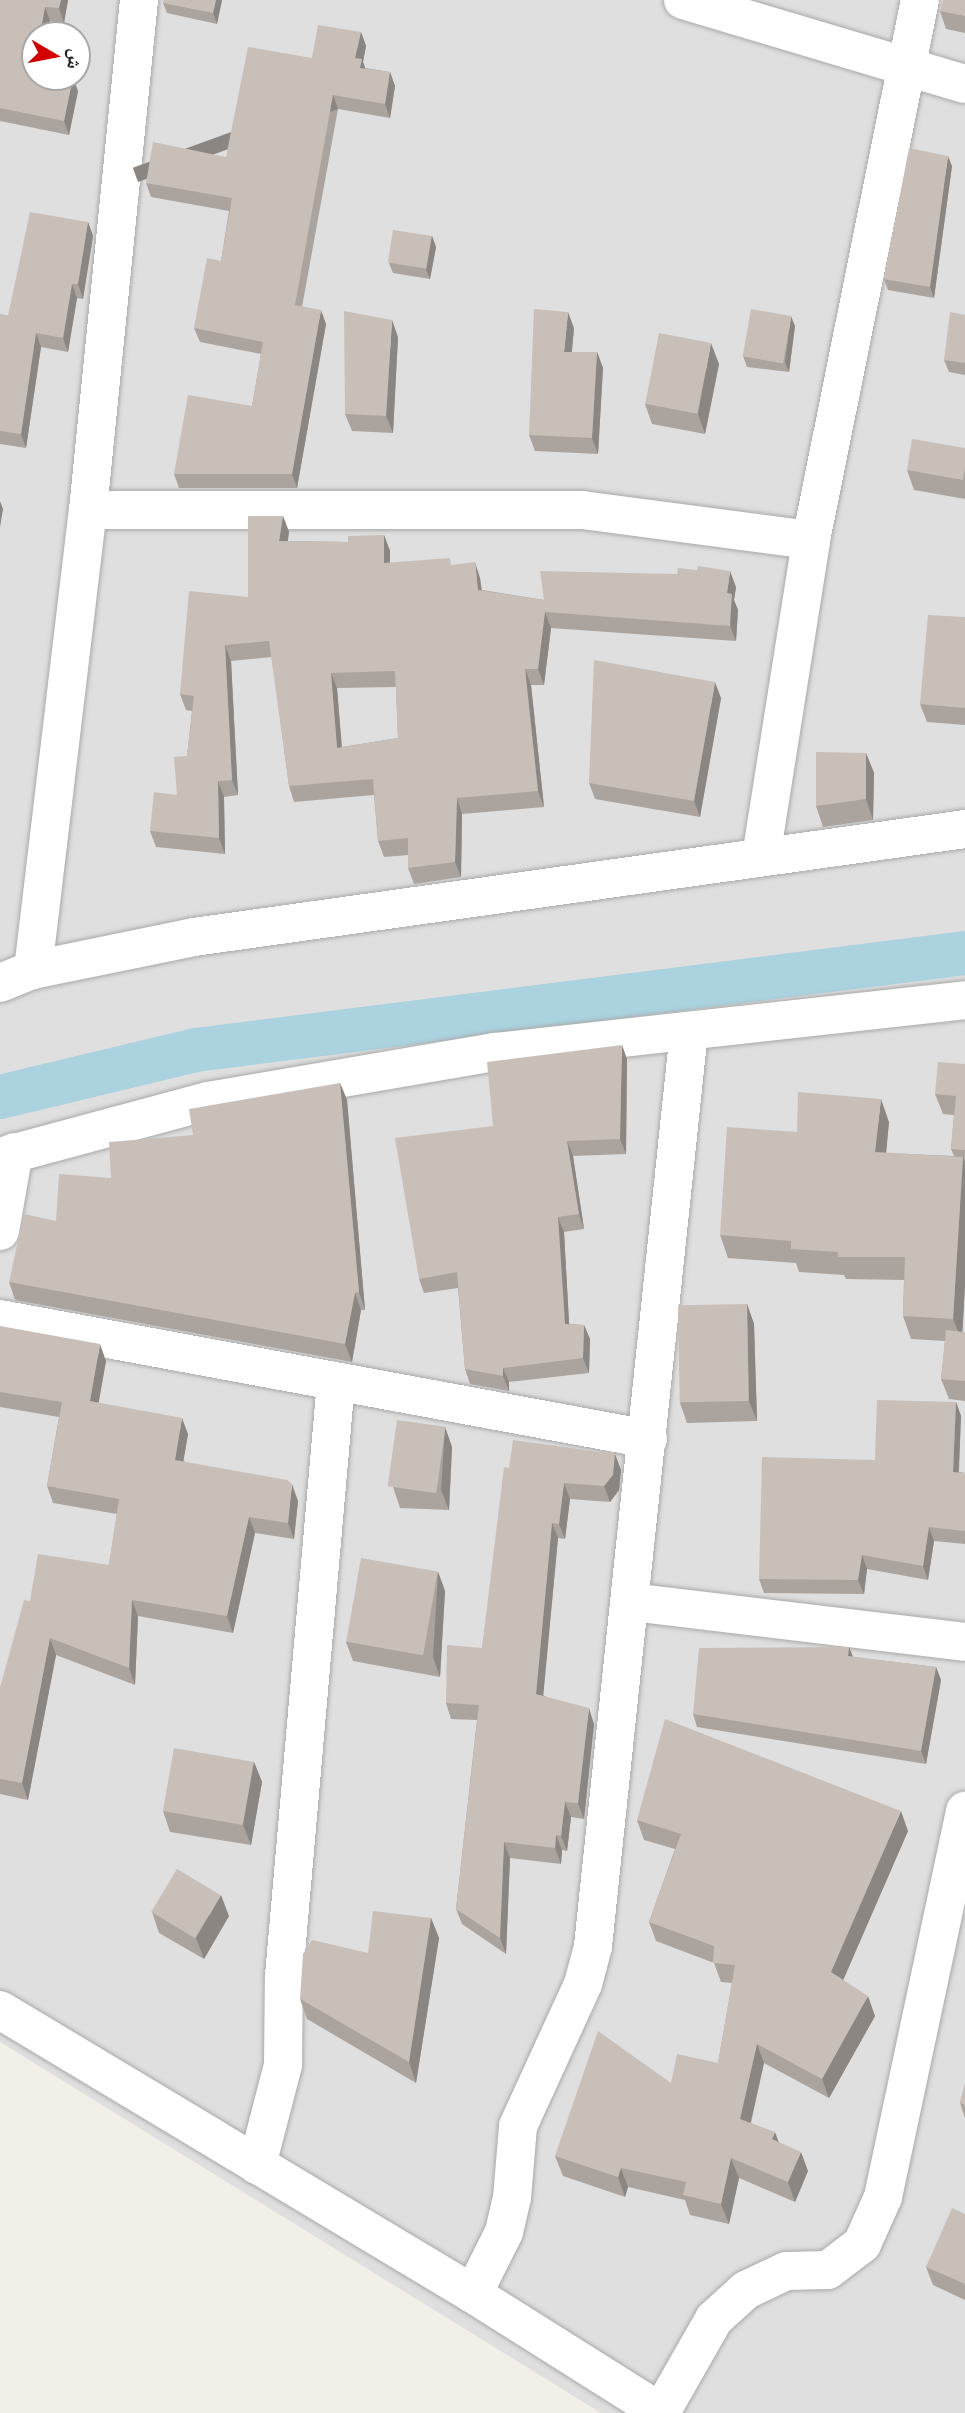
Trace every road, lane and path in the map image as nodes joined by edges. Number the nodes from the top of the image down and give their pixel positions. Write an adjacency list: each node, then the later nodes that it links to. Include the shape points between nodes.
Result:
1 (139, 0): 6 (street)
2 (682, 0): 4 (street)
3 (920, 0): 4 (street)
4 (904, 65): 5 (street); 7 (street)
5 (965, 84)
6 (88, 510): 7 (street, via 582,510); 10 (street)
7 (811, 540): 9 (street)
8 (965, 829): 9 (street)
9 (761, 857): 10 (street, via 194,937)
10 (16, 977)
11 (965, 1000): 12 (street)
12 (689, 1031): 13 (street, via 495,1052 222,1099); 17 (street)
13 (7, 1154): 14 (street)
14 (0, 1231)
15 (0, 1319): 16 (street)
16 (336, 1382): 17 (street); 22 (street, via 284,1976 283,2065)
17 (648, 1439): 18 (street)
18 (631, 1602): 19 (street); 23 (street, via 593,1946 565,2028 518,2126 504,2232)
19 (965, 1642)
20 (965, 1811): 24 (street, via 883,2197 862,2244 828,2270 786,2271 746,2290 714,2319)
21 (0, 2010): 22 (street)
22 (257, 2165): 23 (street)
23 (473, 2294): 24 (street)
24 (662, 2412)

